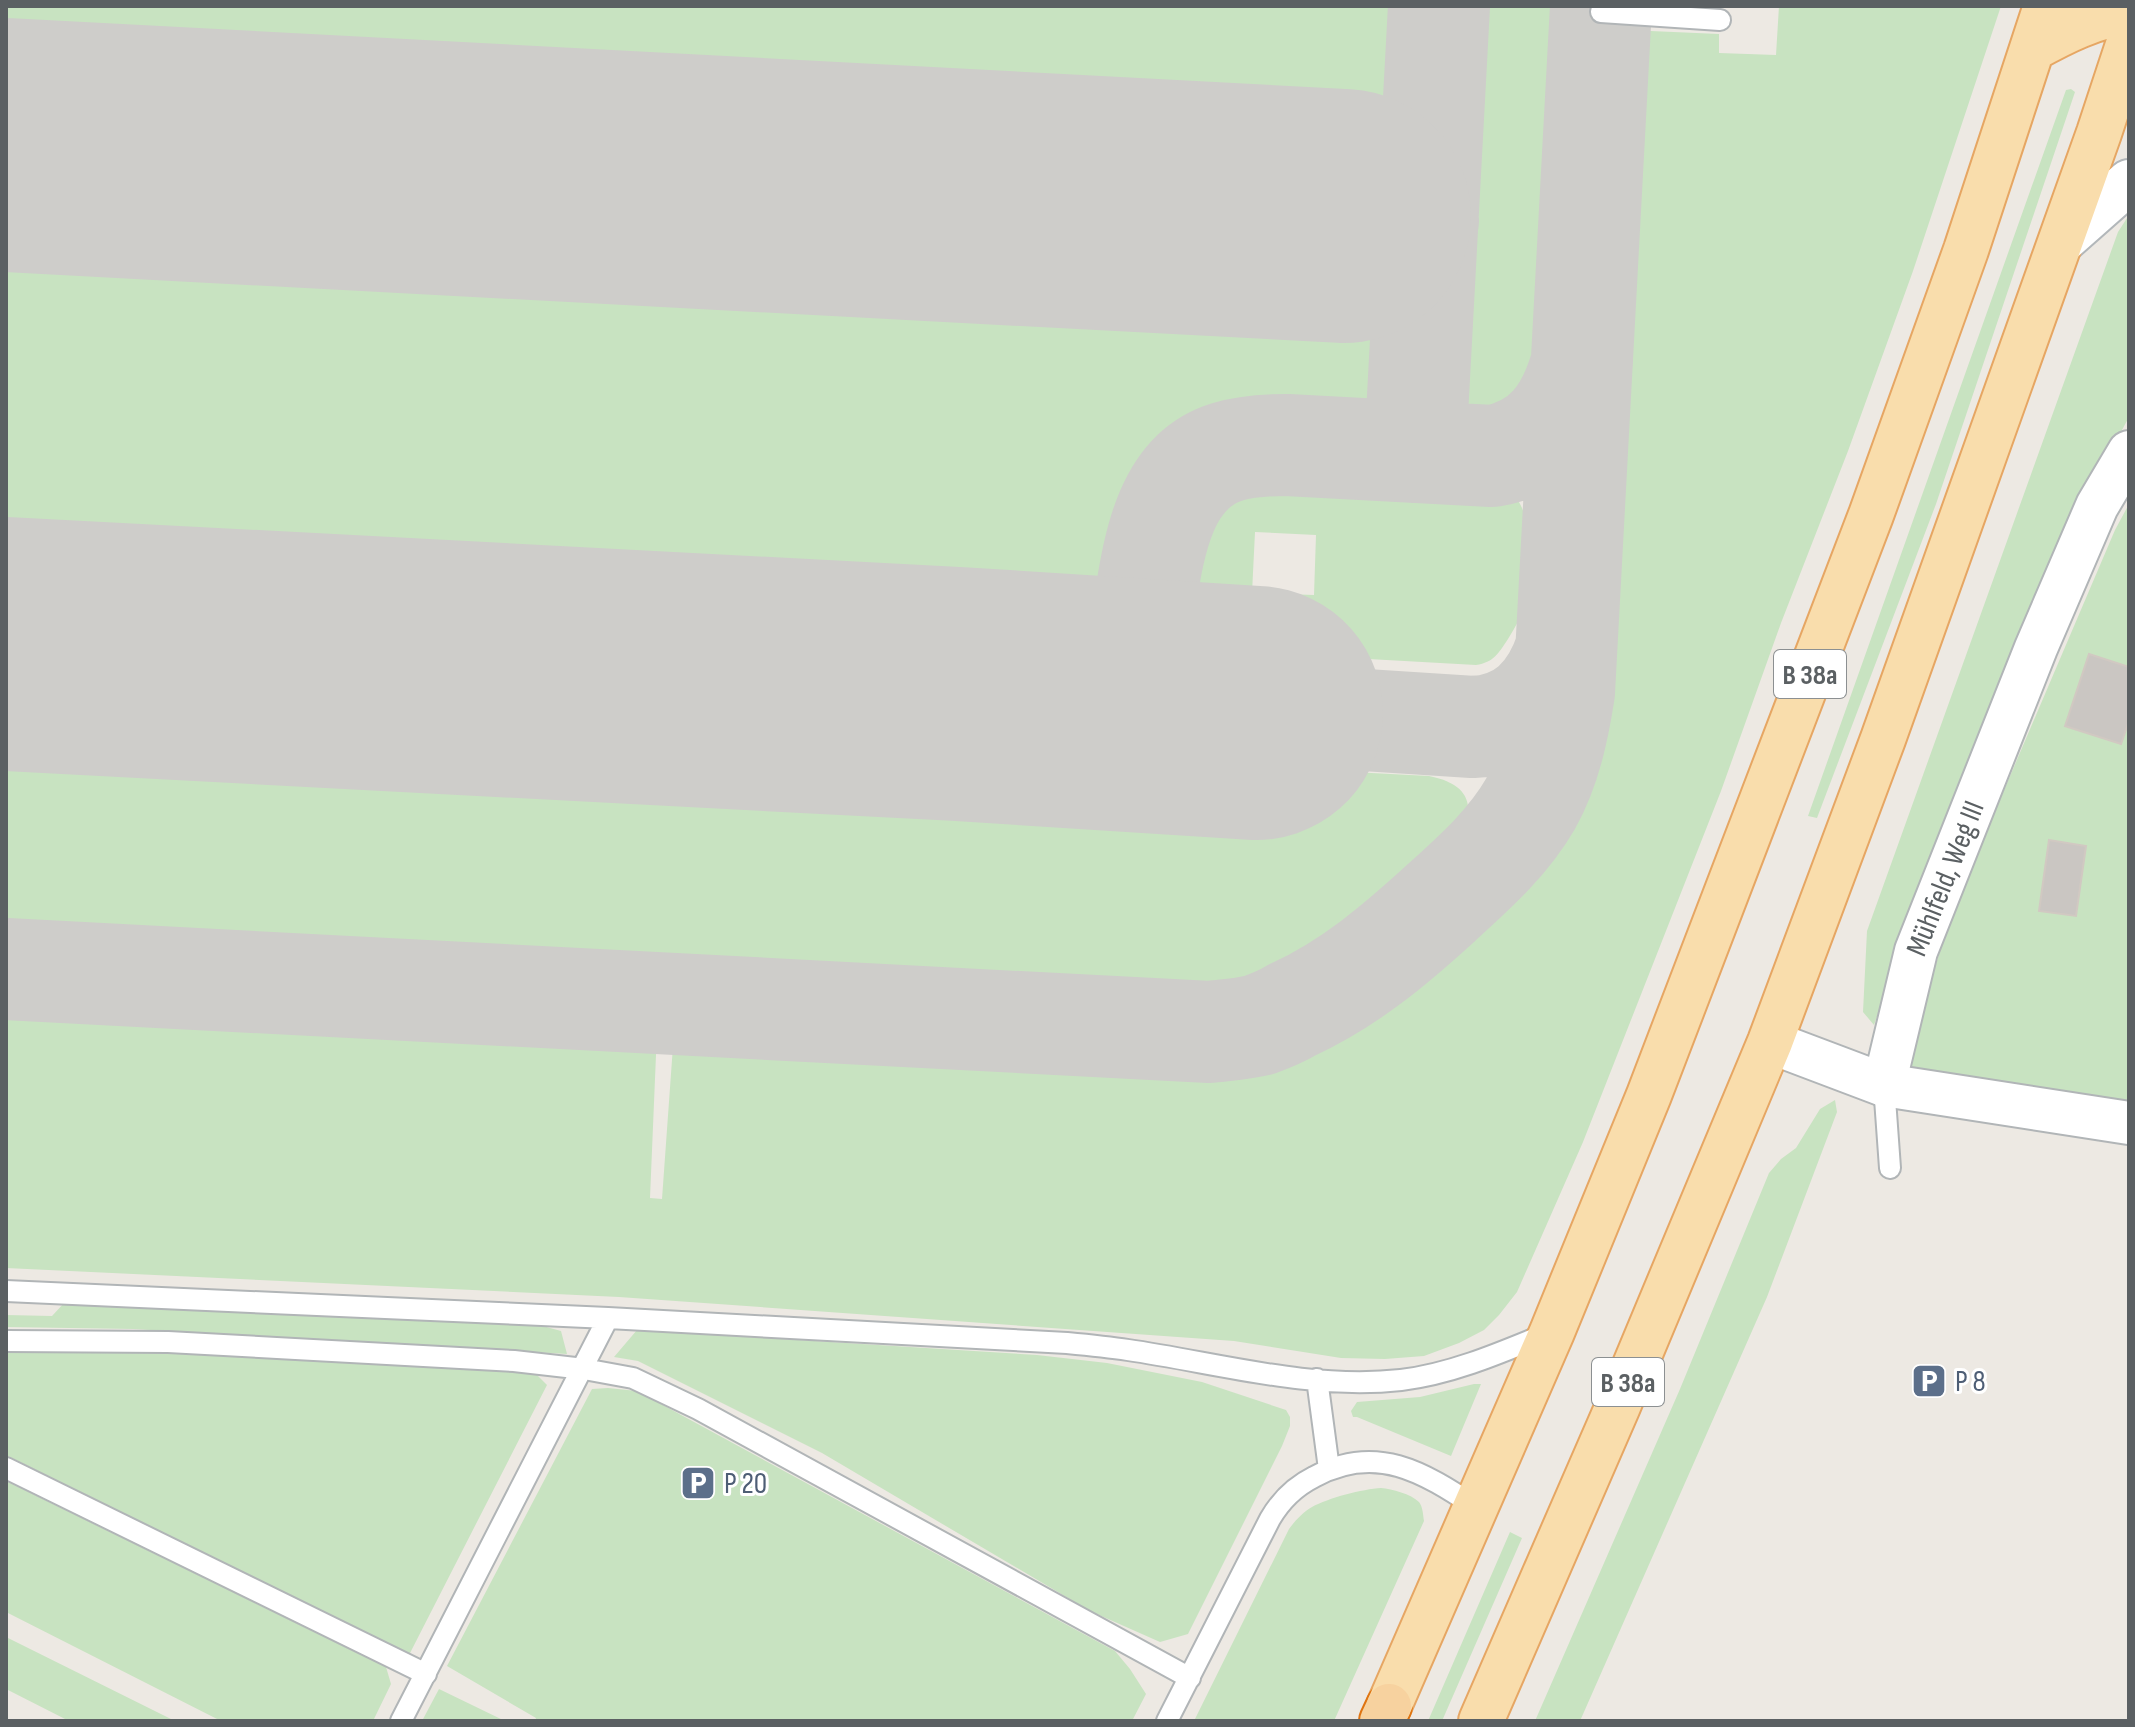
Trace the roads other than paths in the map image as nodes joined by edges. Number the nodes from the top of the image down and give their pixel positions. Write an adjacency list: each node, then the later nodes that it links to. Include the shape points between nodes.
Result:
1 (2046, 6): 5 (main road, B 38a)
2 (1601, 12): 3 (lane)
3 (1720, 20)
4 (2116, 31): 5 (main road, via 2063,32); 7 (main road, B 38a)
5 (2032, 49): 15 (main road, B 38a, via 1871,515 1649,1095)
6 (2129, 182): 7 (main road)
7 (2061, 242): 9 (main road, B 38a)
8 (2129, 452): 10 (street, Mühlfeld, Weg III, via 2097,506 2036,648 1916,951)
9 (1770, 1042): 10 (street); 27 (main road, B 38a)
10 (1884, 1085): 11 (street); 12 (lane)
11 (2129, 1123)
12 (1890, 1168)
13 (6, 1291): 14 (lane)
14 (608, 1318): 17 (lane); 18 (lane, via 1067,1343)
15 (1552, 1332): 18 (lane, via 1431,1375 1362,1382); 21 (main road, B 38a)
16 (6, 1341): 17 (lane, via 168,1342)
17 (584, 1369): 22 (lane); 23 (lane, via 633,1378 698,1409)
18 (1317, 1379): 20 (lane)
19 (6, 1468): 22 (lane)
20 (1329, 1469): 21 (lane, via 1357,1462 1394,1464 1436,1481); 23 (lane, via 1277,1506)
21 (1476, 1507): 24 (main road, B 38a)
22 (426, 1674): 25 (lane)
23 (1190, 1678): 26 (lane)
24 (1386, 1713)
25 (401, 1721)
26 (1167, 1721)
27 (1481, 1721)

